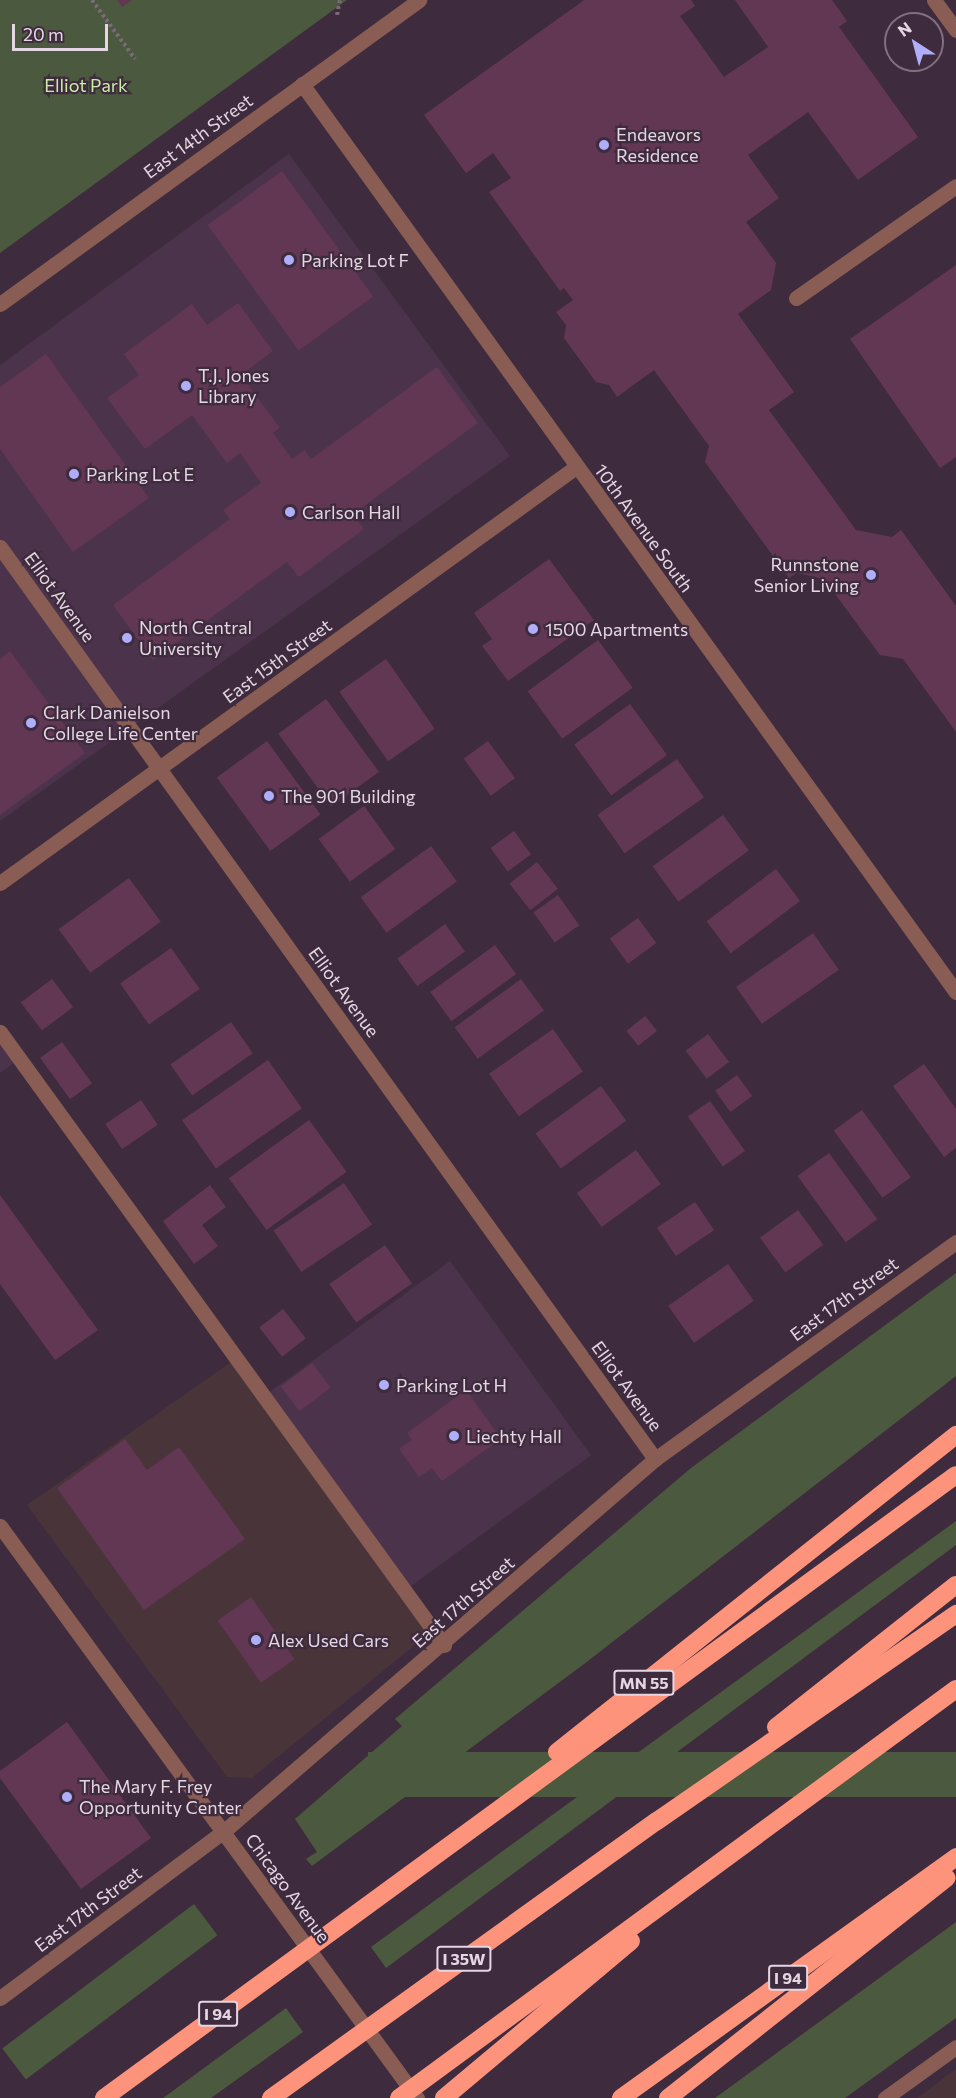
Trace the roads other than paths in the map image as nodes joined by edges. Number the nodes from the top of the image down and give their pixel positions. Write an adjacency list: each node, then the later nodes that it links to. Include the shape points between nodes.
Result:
1 (418, 0): 4 (street, East 14th Street)
2 (934, 0): 3 (street)
3 (956, 30)
4 (302, 84): 7 (street, East 14th Street); 8 (street, 10th Avenue South)
5 (956, 186): 6 (street)
6 (796, 298)
7 (0, 304)
8 (576, 467): 10 (street, East 15th Street); 12 (street, 10th Avenue South)
9 (0, 547): 10 (street, Elliot Avenue)
10 (160, 770): 11 (street, East 15th Street); 16 (street, Elliot Avenue)
11 (0, 883)
12 (956, 992)
13 (0, 1032): 21 (street)
14 (956, 1242): 16 (street, East 17th Street)
15 (956, 1435): 28 (highway, MN 55)
16 (656, 1459): 21 (street, East 17th Street)
17 (956, 1475): 28 (highway, I 94)
18 (0, 1526): 25 (street, Chicago Avenue)
19 (956, 1585): 23 (highway)
20 (956, 1614): 23 (highway, I 35W)
21 (444, 1645): 25 (street, East 17th Street)
22 (956, 1689): 24 (highway)
23 (657, 1821): 32 (highway, I 35W)
24 (765, 1829): 33 (highway); 35 (highway)
25 (223, 1832): 29 (street, East 17th Street); 34 (street, Chicago Avenue)
26 (956, 1857): 36 (highway, I 94)
27 (956, 1871): 37 (highway)
28 (333, 1931): 31 (highway, I 94)
29 (0, 1998)
30 (956, 2047): 38 (street)
31 (104, 2098)
32 (271, 2098)
33 (399, 2098)
34 (417, 2098)
35 (444, 2098)
36 (621, 2098)
37 (668, 2098)
38 (885, 2098)

